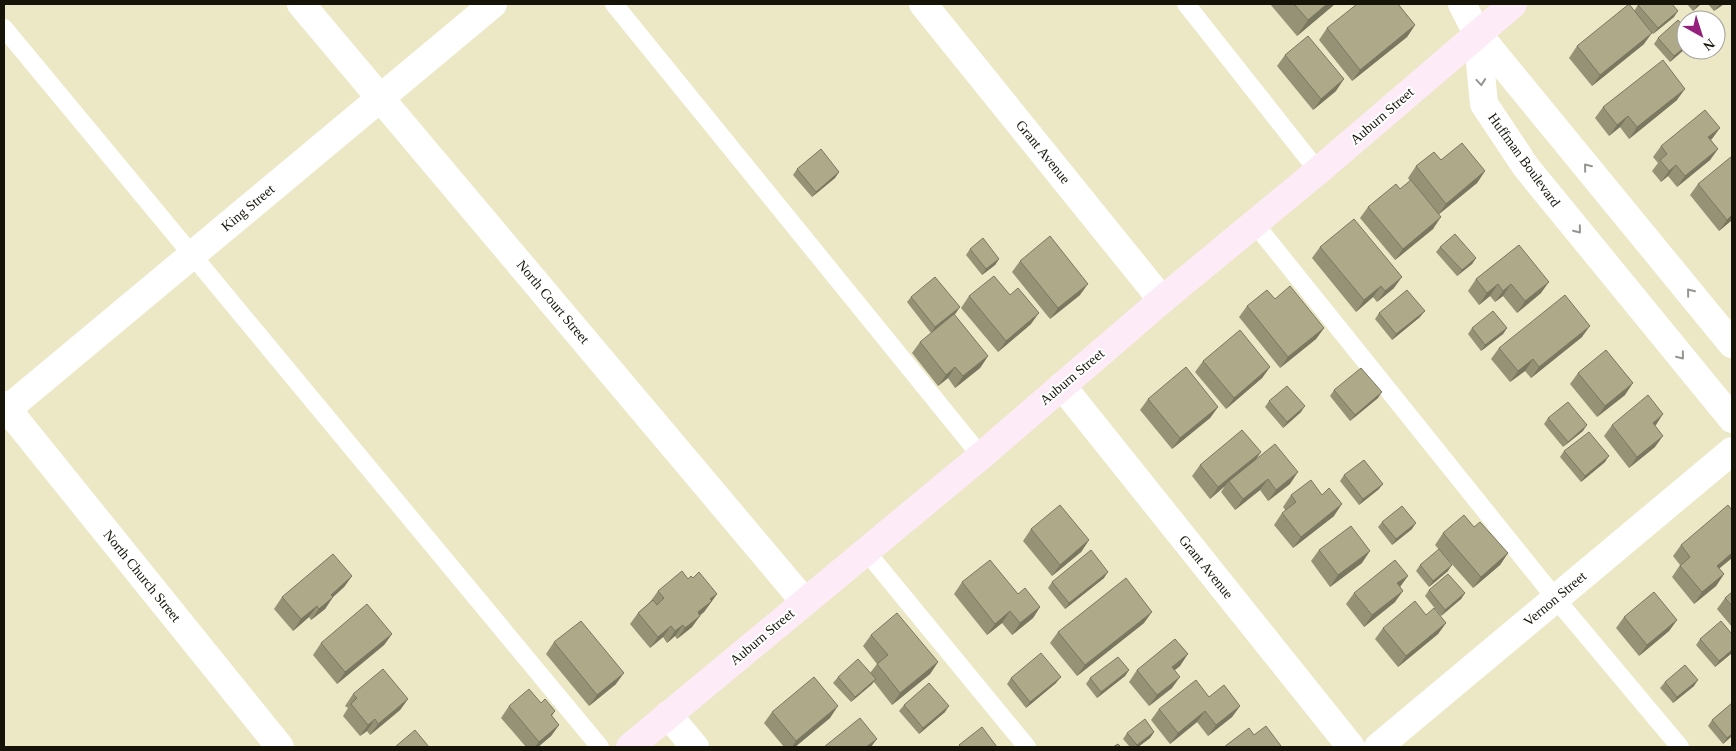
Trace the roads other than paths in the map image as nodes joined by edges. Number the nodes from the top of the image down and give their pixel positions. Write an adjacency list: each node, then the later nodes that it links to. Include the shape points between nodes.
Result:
1 (301, 4): 10 (street, North Court Street)
2 (493, 4): 10 (street, King Street)
3 (614, 4): 20 (lane)
4 (923, 4): 14 (street, Grant Avenue)
5 (1186, 4): 11 (lane)
6 (1462, 4): 9 (street)
7 (1512, 4): 9 (main road, Auburn Street)
8 (4, 28): 13 (lane)
9 (1477, 33): 11 (main road, Auburn Street); 15 (street, one-way to 9); 18 (street, Huffman Boulevard, one-way to 18, via 1484,104 1526,167)
10 (380, 98): 13 (street, King Street); 23 (street, North Court Street)
11 (1318, 171): 12 (main road, Auburn Street)
12 (1254, 224): 14 (main road, Auburn Street); 22 (lane)
13 (191, 255): 17 (street, King Street); 26 (lane)
14 (1162, 300): 16 (main road, Auburn Street)
15 (1732, 344)
16 (1062, 386): 20 (main road, Auburn Street); 30 (street, Grant Avenue)
17 (5, 409): 25 (street, North Church Street)
18 (1732, 419)
19 (1732, 451): 22 (street, Vernon Street)
20 (981, 456): 21 (main road, Auburn Street)
21 (865, 550): 23 (main road, Auburn Street); 29 (lane)
22 (1556, 599): 31 (street, Vernon Street); 32 (lane)
23 (804, 601): 24 (main road, Auburn Street)
24 (668, 715): 27 (main road, Auburn Street); 28 (street)
25 (280, 747)
26 (600, 747)
27 (630, 747)
28 (694, 747)
29 (1027, 747)
30 (1351, 747)
31 (1378, 747)
32 (1680, 747)

